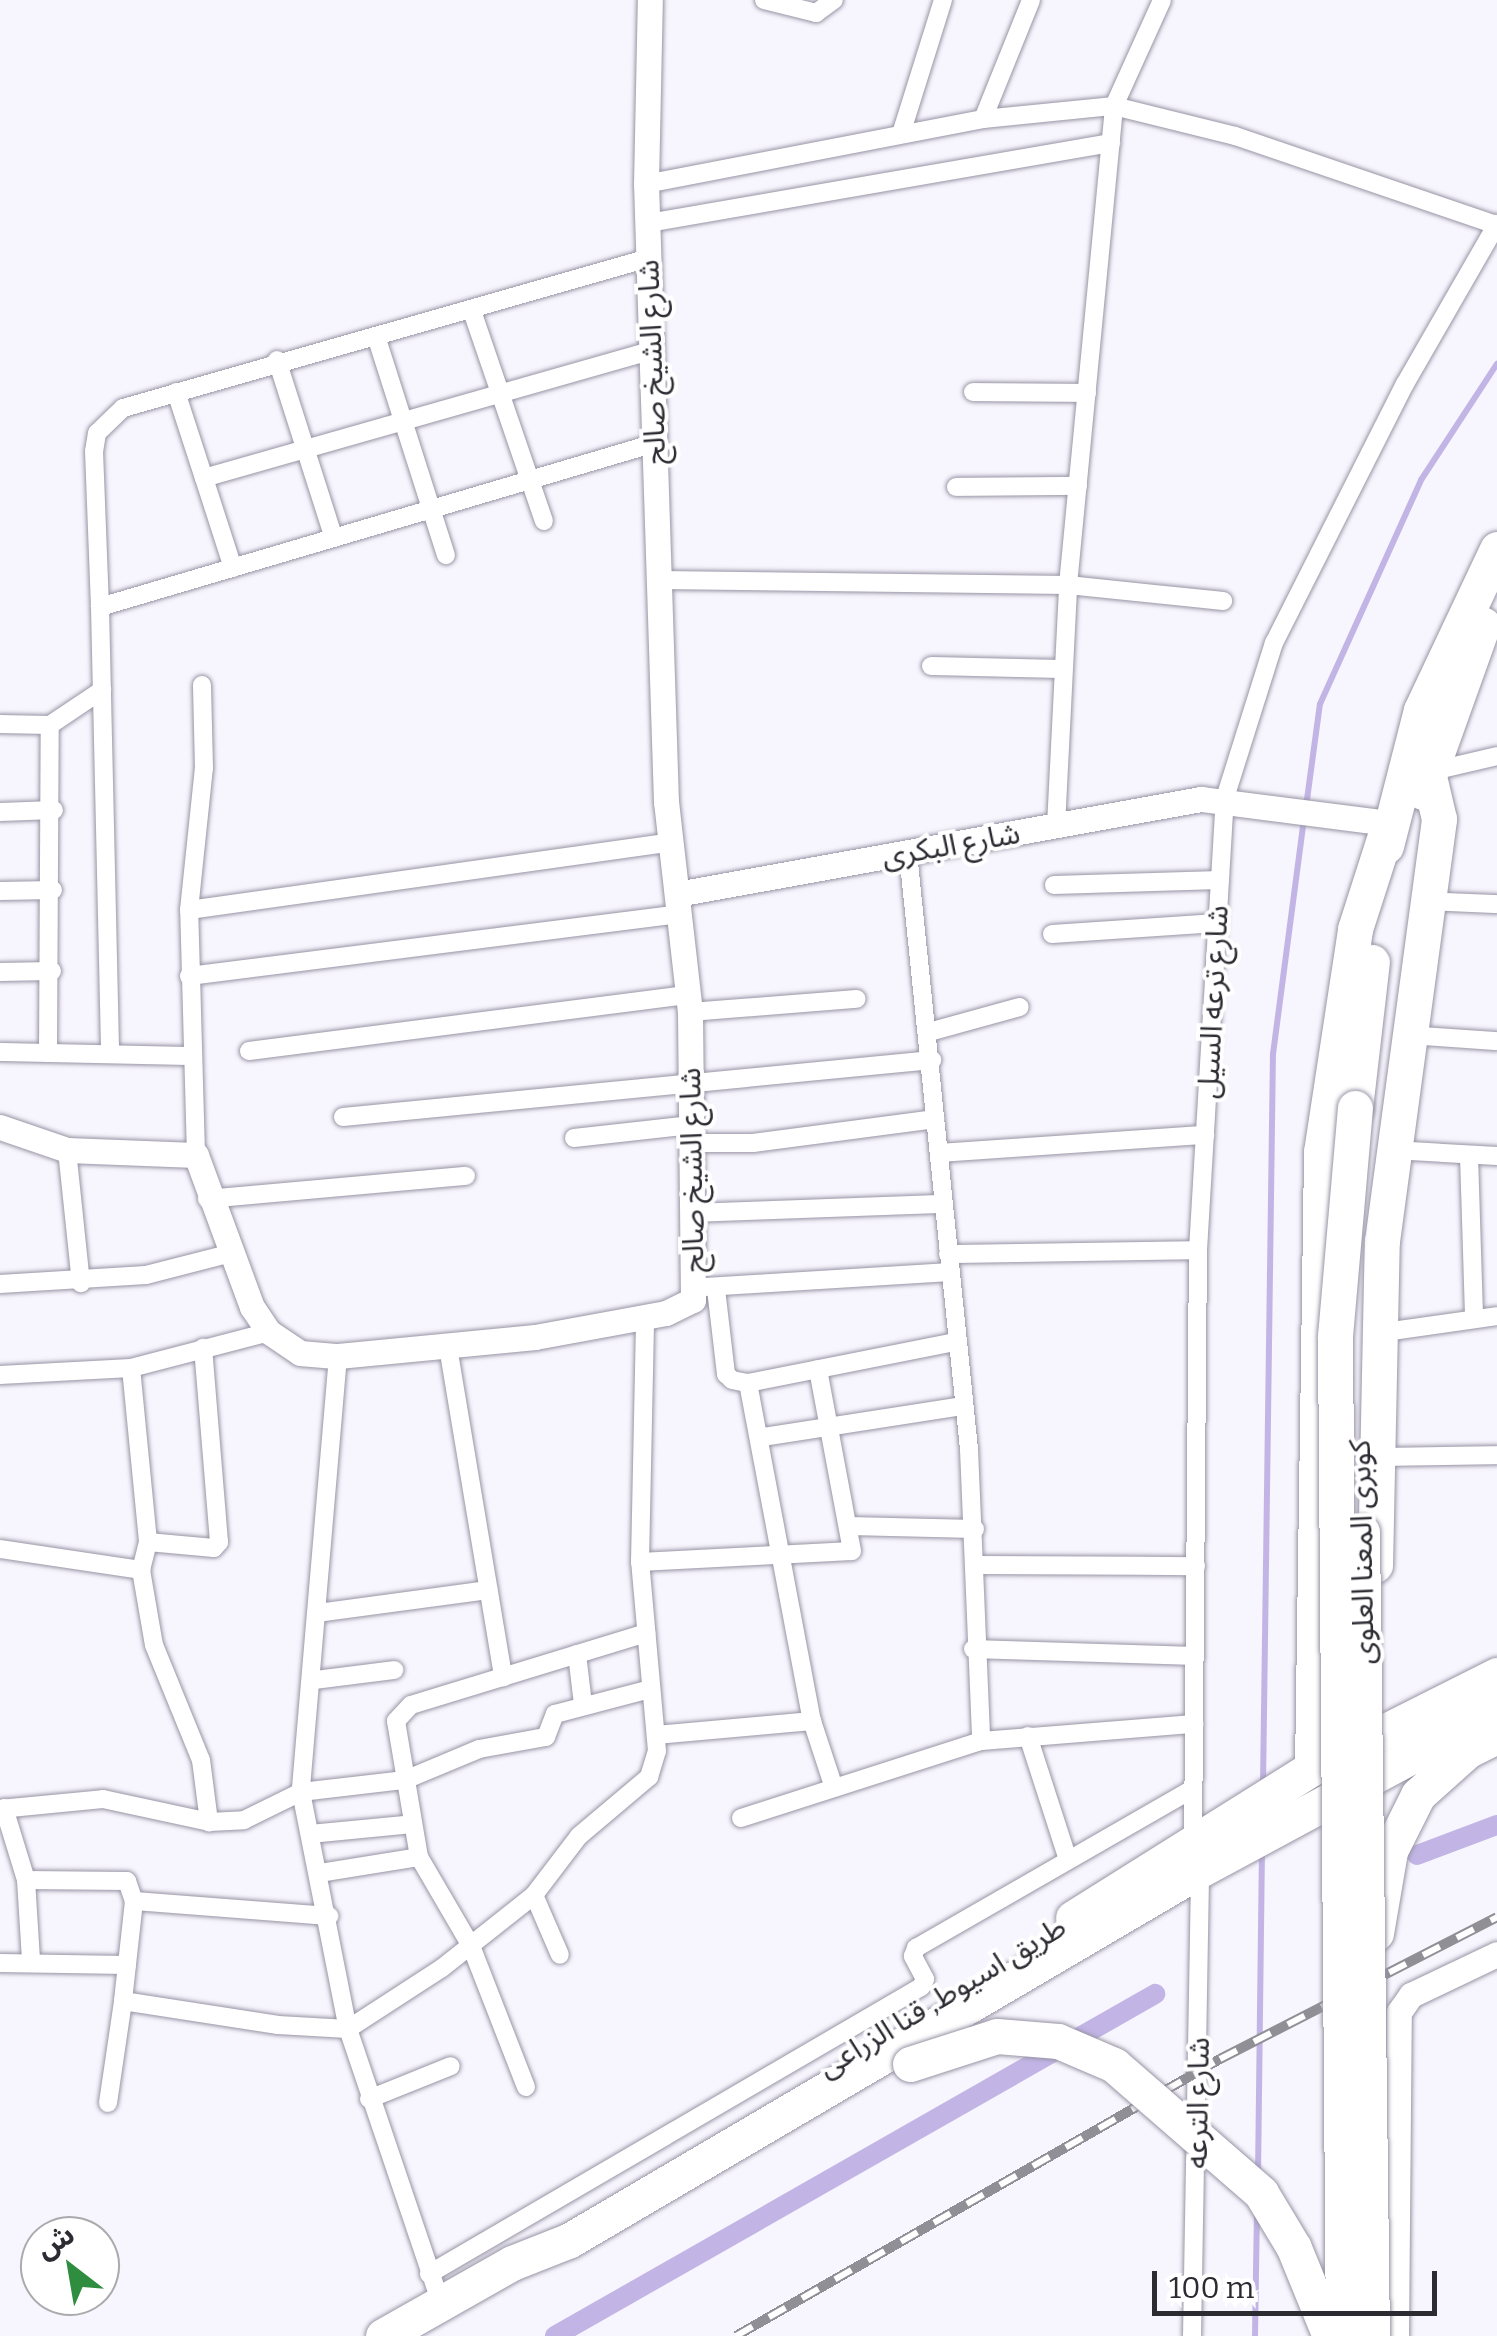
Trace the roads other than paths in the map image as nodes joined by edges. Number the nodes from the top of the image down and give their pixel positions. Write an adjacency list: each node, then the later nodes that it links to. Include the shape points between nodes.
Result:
1 (650, 0): 11 (street, شارع الشيخ صالح)
2 (764, 0): 3 (street, via 816,13)
3 (834, 0)
4 (944, 0): 9 (street)
5 (1031, 0): 8 (street)
6 (1162, 0): 7 (street)
7 (1114, 106): 8 (street); 10 (street); 13 (street, via 1235,136)
8 (983, 119): 9 (street)
9 (901, 134): 11 (street)
10 (1111, 144): 12 (street); 22 (street)
11 (646, 184): 12 (street, شارع الشيخ صالح)
12 (648, 224): 14 (street, شارع الشيخ صالح)
13 (1497, 224): 49 (street, شارع ترعه السيل, via 1405,384 1274,644)
14 (649, 258): 15 (street); 17 (street, شارع الشيخ صالح)
15 (472, 311): 16 (street); 21 (street)
16 (376, 336): 18 (street); 23 (street)
17 (652, 350): 21 (street); 24 (street, شارع الشيخ صالح)
18 (277, 360): 19 (street); 25 (street)
19 (176, 392): 26 (street); 40 (street, via 122,408 97,433)
20 (973, 392): 22 (street)
21 (500, 393): 23 (street); 27 (street)
22 (1087, 393): 28 (street)
23 (402, 423): 25 (street); 30 (street)
24 (655, 443): 27 (street); 36 (street, شارع الشيخ صالح)
25 (306, 449): 26 (street); 32 (street)
26 (204, 478): 35 (street)
27 (529, 478): 30 (street); 31 (street)
28 (1078, 486): 29 (street); 37 (street)
29 (956, 487)
30 (428, 507): 32 (street); 34 (street)
31 (544, 521)
32 (334, 536): 35 (street)
33 (1497, 549): 52 (highway, via 1421,710)
34 (446, 555)
35 (234, 568): 40 (street)
36 (660, 580): 37 (street); 54 (street, شارع الشيخ صالح)
37 (1068, 585): 39 (street); 42 (street)
38 (1497, 596): 48 (highway, كوبرى المعنا العلوى)
39 (1223, 602)
40 (100, 607): 44 (street)
41 (931, 666): 42 (street)
42 (1062, 669): 53 (street)
43 (202, 684): 63 (street, via 204,768)
44 (102, 690): 46 (street); 78 (street)
45 (0, 724): 46 (street)
46 (50, 724): 50 (street)
47 (1497, 756): 48 (street)
48 (1428, 772): 60 (highway, via 1440,802); 82 (highway, كوبرى المعنا العلوى)
49 (1225, 798): 52 (street, شارع البكرى); 53 (street, شارع البكرى); 56 (street, شارع ترعه السيل)
50 (54, 810): 51 (street); 58 (street)
51 (0, 812)
52 (1389, 823): 82 (highway, كوبرى المعنا العلوى); 152 (highway, via 1356,929 1321,1152)
53 (1056, 826): 55 (street, شارع البكرى)
54 (671, 842): 61 (street, شارع الشيخ صالح); 63 (street)
55 (908, 852): 61 (street, شارع البكرى); 72 (street)
56 (1220, 880): 57 (street); 64 (street, شارع ترعه السيل)
57 (1054, 885)
58 (53, 890): 59 (street); 67 (street)
59 (0, 891)
60 (1424, 901): 62 (street); 73 (highway)
61 (678, 904): 68 (street); 70 (street, شارع الشيخ صالح)
62 (1497, 904)
63 (190, 910): 68 (street)
64 (1217, 923): 65 (street); 87 (street, شارع ترعه السيل)
65 (1052, 934)
66 (0, 972): 67 (street)
67 (52, 972): 77 (street)
68 (189, 976): 79 (street)
69 (856, 1000): 70 (street)
70 (689, 1004): 75 (street); 81 (street, شارع الشيخ صالح)
71 (1020, 1007): 72 (street)
72 (929, 1032): 80 (street)
73 (1408, 1035): 74 (street); 90 (highway)
74 (1497, 1041)
75 (249, 1051)
76 (0, 1052): 77 (street)
77 (48, 1053): 78 (street)
78 (110, 1054): 79 (street)
79 (191, 1056): 92 (street)
80 (932, 1060): 81 (street); 84 (street)
81 (691, 1085): 83 (street); 86 (street, شارع الشيخ صالح)
82 (1364, 1110): 176 (highway, كوبرى المعنا العلوى, bridge, via 1357,1314); 189 (highway, كوبرى المعنا العلوى, bridge, via 1335,1336)
83 (343, 1117)
84 (935, 1119): 86 (street, via 753,1143); 91 (street)
85 (0, 1127): 89 (street)
86 (692, 1134): 88 (street); 98 (street, شارع الشيخ صالح)
87 (1205, 1135): 91 (street); 99 (street, شارع ترعه السيل)
88 (574, 1138)
89 (67, 1150): 92 (street); 102 (street)
90 (1393, 1150): 93 (street); 109 (highway)
91 (939, 1153): 97 (street)
92 (196, 1155): 96 (street)
93 (1469, 1156): 94 (street); 105 (street)
94 (1497, 1156)
95 (466, 1176): 96 (street)
96 (207, 1199): 100 (street)
97 (944, 1204): 98 (street); 101 (street)
98 (693, 1213): 104 (street, شارع الشيخ صالح)
99 (1198, 1250): 101 (street); 130 (street, شارع ترعه السيل)
100 (228, 1254): 102 (street); 108 (street)
101 (949, 1263): 104 (street); 110 (street)
102 (81, 1283): 103 (street)
103 (0, 1284)
104 (705, 1287): 107 (street, شارع الشيخ صالح, via 690,1304); 117 (street, via 726,1374)
105 (1474, 1316): 106 (street); 109 (street)
106 (1497, 1316)
107 (645, 1317): 111 (street, شارع الشيخ صالح); 128 (street)
108 (269, 1332): 112 (street); 113 (street, شارع الشيخ صالح, via 300,1353)
109 (1378, 1333): 122 (highway)
110 (954, 1342): 115 (street); 118 (street)
111 (448, 1347): 113 (street, شارع الشيخ صالح); 132 (street)
112 (203, 1348): 114 (street); 125 (street, via 219,1542 214,1548)
113 (338, 1356): 133 (street)
114 (131, 1368): 116 (street); 125 (street)
115 (818, 1369): 117 (street); 119 (street)
116 (0, 1375)
117 (748, 1382): 120 (street)
118 (963, 1406): 119 (street); 124 (street)
119 (831, 1426): 120 (street); 123 (street)
120 (763, 1437): 127 (street)
121 (1497, 1455): 122 (street)
122 (1374, 1457): 147 (highway)
123 (849, 1526): 124 (street); 127 (street, via 852,1551)
124 (975, 1529): 129 (street)
125 (148, 1542): 131 (street)
126 (0, 1549): 131 (street)
127 (785, 1555): 128 (street); 145 (street)
128 (640, 1562): 134 (street)
129 (976, 1565): 130 (street); 135 (street)
130 (1196, 1566): 137 (street, شارع ترعه السيل)
131 (141, 1570): 160 (street, via 154,1646 201,1760)
132 (488, 1590): 133 (street); 140 (street)
133 (318, 1613): 141 (street)
134 (646, 1633): 136 (street); 142 (street)
135 (973, 1650): 137 (street); 151 (street)
136 (577, 1654): 140 (street); 143 (street)
137 (1194, 1656): 146 (street, شارع ترعه السيل)
138 (394, 1670): 141 (street)
139 (1497, 1675): 147 (highway, طريق اسيوط, قنا الزراعى)
140 (503, 1677): 154 (street, via 400,1712)
141 (315, 1680): 157 (street)
142 (650, 1689): 143 (street); 148 (street)
143 (583, 1704): 154 (street, via 555,1714 546,1737 479,1749)
144 (1497, 1710): 153 (highway, طريق اسيوط, قنا الزراعى)
145 (812, 1721): 148 (street); 155 (street)
146 (1194, 1724): 149 (street); 156 (street, شارع ترعه السيل)
147 (1376, 1732): 152 (highway, طريق اسيوط, قنا الزراعى); 153 (highway)
148 (656, 1734): 168 (street, via 657,1764 648,1777 579,1836)
149 (1028, 1736): 151 (street); 165 (street)
150 (1497, 1736): 176 (highway, via 1440,1771 1402,1822 1390,1851)
151 (981, 1741): 155 (street)
152 (1312, 1768): 163 (highway, طريق اسيوط, قنا الزراعى)
153 (1377, 1771): 163 (highway, طريق اسيوط, قنا الزراعى)
154 (405, 1780): 157 (street); 161 (street)
155 (833, 1785): 159 (street)
156 (1194, 1789): 163 (street, شارع ترعه السيل); 165 (street)
157 (301, 1792): 160 (street, via 244,1820); 162 (street)
158 (2, 1809): 160 (street, via 103,1799); 167 (street)
159 (742, 1818)
160 (209, 1822)
161 (413, 1824): 162 (street); 164 (street)
162 (310, 1834): 166 (street)
163 (1196, 1856): 184 (highway, طريق اسيوط, قنا الزراعى, via 570,2240); 187 (street, شارع الترعه)
164 (420, 1858): 166 (street); 171 (street)
165 (1068, 1860): 185 (street, via 916,1948 925,1978 920,1988)
166 (320, 1873): 170 (street)
167 (26, 1880): 169 (street, via 118,1877 127,1881); 174 (street)
168 (534, 1895): 171 (street); 173 (street)
169 (134, 1901): 170 (street); 177 (street)
170 (329, 1916): 179 (street)
171 (471, 1946): 179 (street); 181 (street)
172 (1497, 1954): 191 (street, via 1411,1995 1399,2012)
173 (560, 1955)
174 (31, 1959): 175 (street); 177 (street)
175 (0, 1963)
176 (1371, 1963): 190 (highway, كوبرى المعنا العلوى, bridge)
177 (127, 1964): 178 (street)
178 (123, 2001): 179 (street, via 278,2026); 183 (street)
179 (348, 2028): 182 (street)
180 (451, 2066): 182 (street)
181 (526, 2087)
182 (369, 2098): 185 (street)
183 (108, 2102)
184 (512, 2263): 185 (highway, طريق اسيوط, قنا الزراعى); 188 (highway, bridge, via 584,2254 910,2064 997,2036 1058,2041 1114,2065 1260,2193 1294,2248)
185 (435, 2289): 186 (highway, طريق اسيوط, قنا الزراعى)
186 (383, 2336)
187 (1192, 2336)
188 (1330, 2336)
189 (1343, 2336)
190 (1372, 2336)
191 (1396, 2336)

